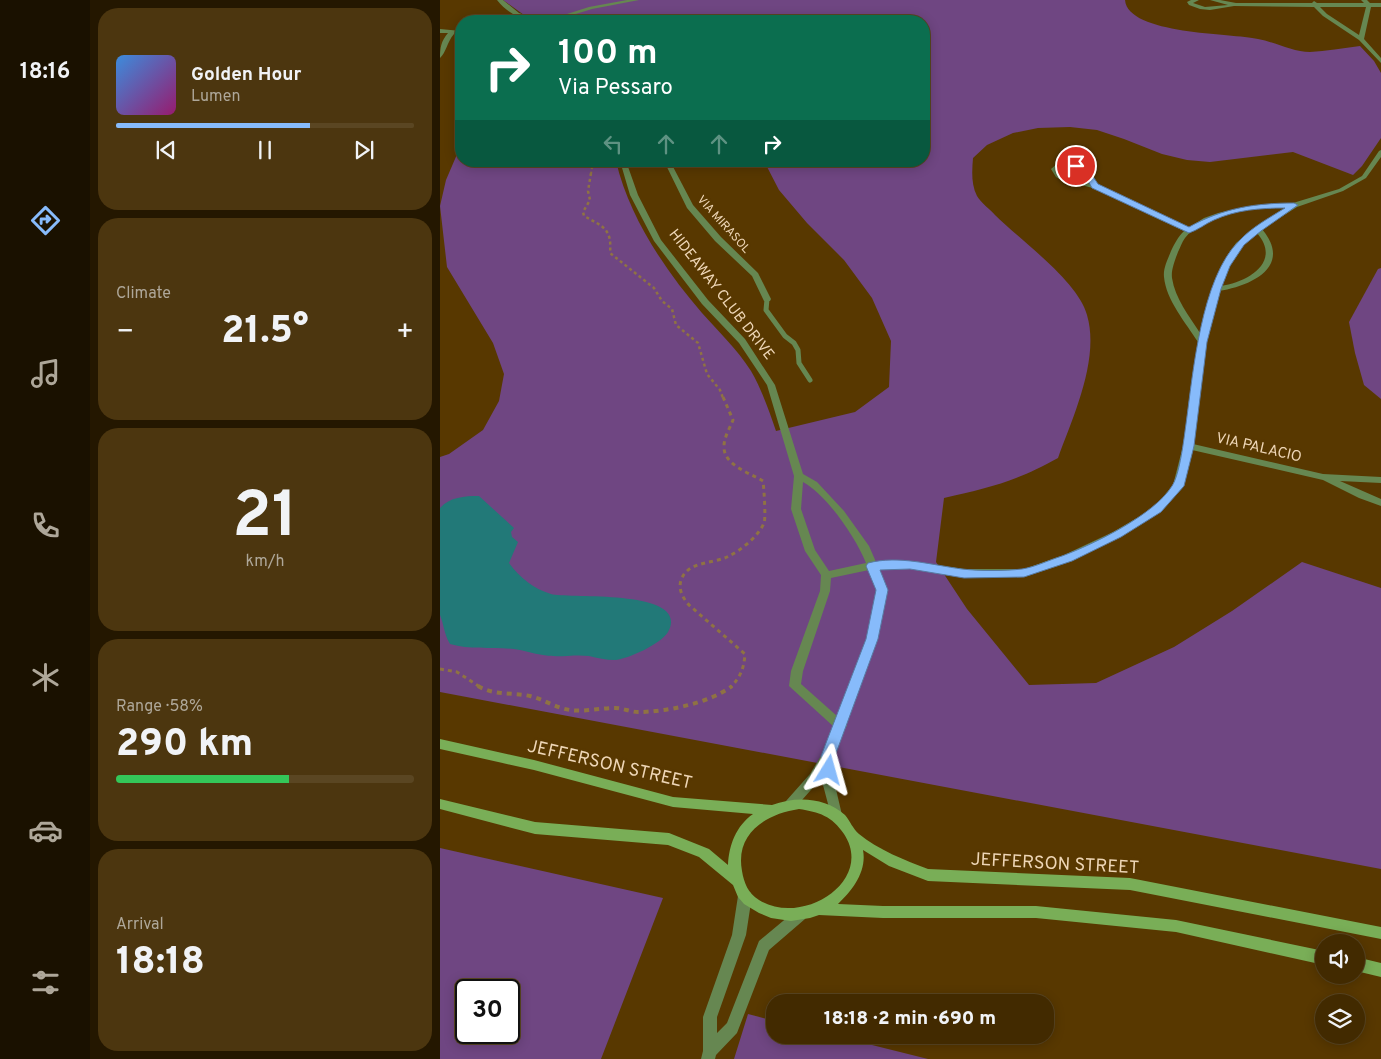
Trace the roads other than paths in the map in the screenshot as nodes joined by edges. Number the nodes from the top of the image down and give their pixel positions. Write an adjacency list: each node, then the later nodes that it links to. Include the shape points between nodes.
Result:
1 (500, 0): 10 (street)
2 (636, 0): 11 (street)
3 (1196, 0): 7 (street, via 1190,4 1207,9)
4 (1213, 0): 7 (street)
5 (1364, 0): 8 (street)
6 (1313, 2): 7 (street); 8 (street); 14 (street, via 1325,15)
7 (1236, 5)
8 (1369, 5): 9 (street); 14 (street)
9 (1381, 5)
10 (515, 15)
11 (568, 15)
12 (440, 31): 13 (street)
13 (453, 32): 15 (street, via 446,39)
14 (1361, 39): 16 (street)
15 (440, 56)
16 (1381, 61)
17 (1381, 152): 18 (street)
18 (1379, 160): 22 (street, via 1364,177 1341,190)
19 (625, 167): 30 (street, HIDEAWAY CLUB DRIVE, via 634,195 658,240 705,302 742,341 771,385)
20 (670, 167): 26 (street, VIA MIRASOL, via 690,206 755,275)
21 (1095, 186): 21 (street, via 1087,172 1076,166 1064,165 1054,169 1063,179); 24 (street)
22 (1294, 205): 23 (street); 24 (street, via 1235,210 1210,218)
23 (1258, 229): 25 (street, via 1240,243); 25 (street, via 1268,238 1271,249 1267,265 1251,279 1231,288)
24 (1189, 231): 27 (street, via 1182,237 1172,258 1168,277 1177,301)
25 (1216, 289): 27 (street)
26 (768, 299): 28 (lane, via 766,310 794,343)
27 (1202, 342): 29 (street)
28 (810, 380)
29 (1188, 446): 31 (street, VIA PALACIO); 34 (street, via 1178,486 1157,510 1068,558 1024,573 964,573 910,565)
30 (799, 476): 34 (street, via 814,484 841,513 865,549); 35 (street, HIDEAWAY CLUB DRIVE, via 796,509 810,552)
31 (1323, 477): 32 (street, VIA PALACIO); 33 (street, VIA PALACIO)
32 (1381, 480)
33 (1381, 503)
34 (872, 566): 35 (street); 36 (street, via 882,590 876,620)
35 (826, 575): 36 (street, via 825,591 797,671 795,686)
36 (840, 726): 38 (street)
37 (440, 744): 41 (main road, JEFFERSON STREET, via 674,802)
38 (828, 756): 40 (street); 42 (street, via 829,785)
39 (440, 804): 44 (main road, via 535,828 668,839 704,853)
40 (790, 805): 41 (main road); 42 (main road, via 819,807)
41 (772, 810): 44 (main road, via 747,828 737,845 733,862)
42 (836, 815): 43 (main road)
43 (853, 837): 46 (main road, via 857,863 851,882 838,898); 48 (main road, JEFFERSON STREET, via 894,862 928,875 1130,884)
44 (736, 880): 45 (main road)
45 (745, 896): 47 (main road, via 760,908); 52 (street, via 739,935 710,1017)
46 (820, 909): 47 (main road); 49 (main road, via 1046,913 1176,926)
47 (800, 915): 52 (street, via 764,946 732,1028)
48 (1381, 933)
49 (1315, 956)
50 (1365, 966): 51 (main road)
51 (1381, 970)
52 (709, 1055)

